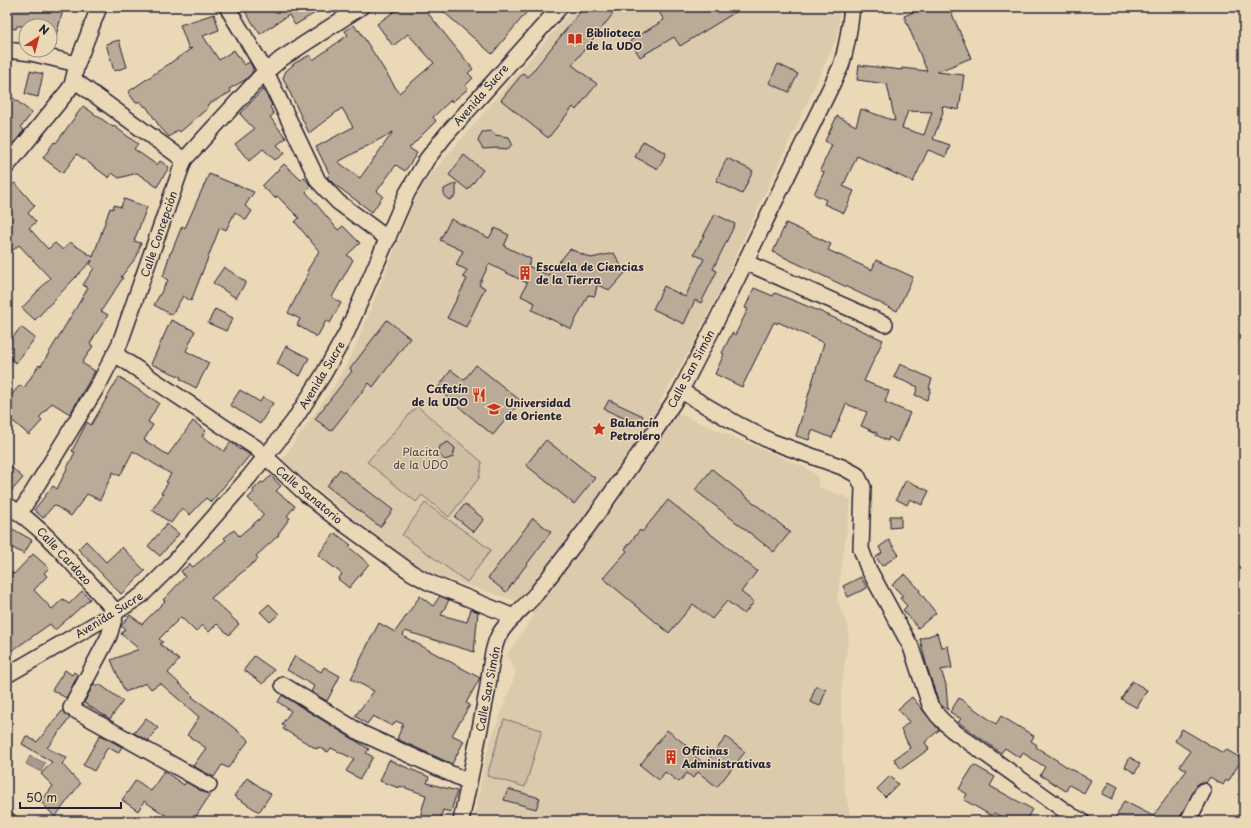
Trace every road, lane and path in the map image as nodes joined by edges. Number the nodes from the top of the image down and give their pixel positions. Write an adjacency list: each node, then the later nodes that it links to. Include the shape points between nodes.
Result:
1 (99, 7): 7 (street)
2 (227, 7): 8 (street)
3 (360, 7): 8 (street, Calle Concepción, via 292,51)
4 (560, 7): 12 (street, Avenida Sucre, via 427,159 407,193)
5 (852, 7): 13 (street, Calle San Simón, via 841,66)
6 (7, 50): 7 (street)
7 (77, 64): 9 (street)
8 (266, 72): 10 (street, Calle Concepción); 12 (street, via 323,188)
9 (74, 80): 10 (street); 11 (street, via 68,92)
10 (184, 160): 15 (street, Calle Concepción)
11 (7, 166)
12 (388, 239): 17 (street, Avenida Sucre, via 346,334 293,422)
13 (745, 262): 14 (street); 16 (street, Calle San Simón)
14 (885, 324)
15 (115, 354): 17 (street, Calle Sanatorio, via 249,442); 18 (street, Calle Concepción, via 100,382)
16 (681, 391): 20 (street, Calle San Simón, via 589,525 532,599); 27 (street, via 770,441 857,475 863,487 863,557 911,647 930,705 952,730)
17 (266, 457): 19 (street, Avenida Sucre, via 153,585); 20 (street, Calle Sanatorio, via 333,516 412,573 434,585)
18 (14, 509): 19 (street, Calle Cardozo, via 35,524 53,542)
19 (116, 612): 21 (street, Avenida Sucre); 24 (street, via 109,636 71,708)
20 (514, 617): 23 (street, Calle San Simón, via 499,636 495,647)
21 (7, 675)
22 (283, 685): 23 (street, via 361,733)
23 (469, 782): 26 (street, Calle San Simón)
24 (209, 785)
25 (1203, 791): 28 (street)
26 (461, 821)
27 (1082, 821)
28 (1188, 821)

